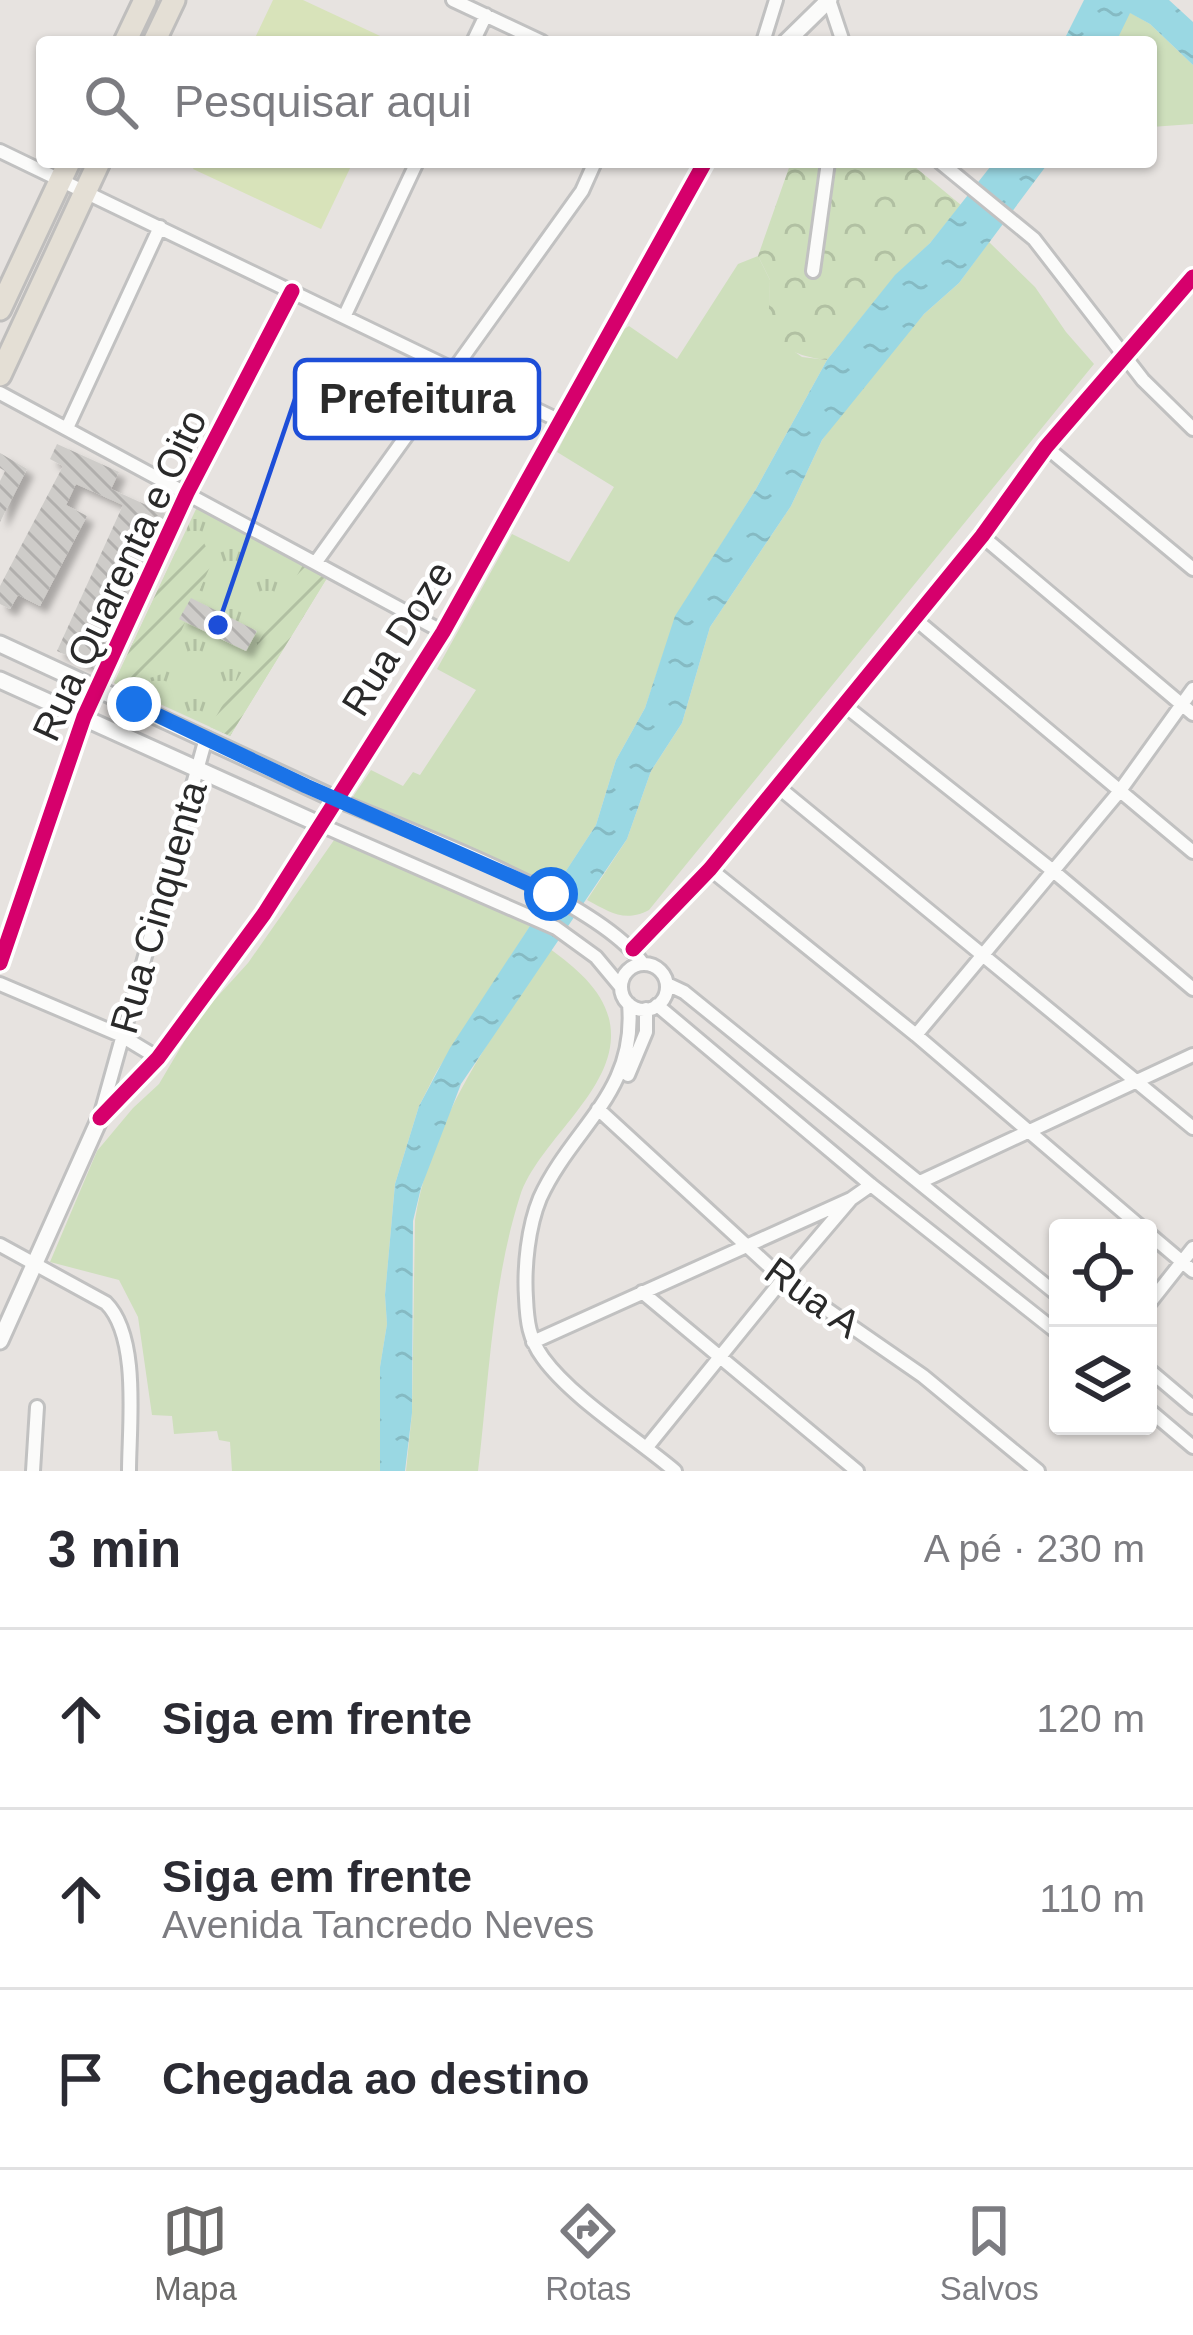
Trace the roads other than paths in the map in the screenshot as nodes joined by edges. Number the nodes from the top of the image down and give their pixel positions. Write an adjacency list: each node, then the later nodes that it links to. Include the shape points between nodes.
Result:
1 (145, 0): 7 (main road)
2 (174, 0): 8 (main road)
3 (453, 0): 6 (street)
4 (776, 0): 11 (street)
5 (829, 0): 12 (street); 13 (street)
6 (486, 15): 9 (street); 10 (street)
7 (128, 36)
8 (157, 36)
9 (476, 36)
10 (530, 36)
11 (766, 36)
12 (792, 36)
13 (840, 36)
14 (0, 152): 15 (street)
15 (36, 163)
16 (96, 168): 23 (main road)
17 (414, 168): 29 (street)
18 (593, 168): 31 (street)
19 (702, 168): 34 (street, Rua Doze)
20 (827, 168): 25 (street)
21 (947, 168): 30 (street, via 1044,250)
22 (65, 171): 23 (street); 28 (main road)
23 (85, 192): 24 (street); 32 (main road)
24 (160, 227): 27 (street); 35 (street)
25 (813, 271)
26 (1192, 280): 30 (street)
27 (292, 290): 29 (street); 38 (street, Rua Quarenta e Oito)
28 (0, 309)
29 (345, 315): 31 (street)
30 (1126, 359): 36 (street); 37 (street)
31 (457, 370): 34 (street); 40 (street)
32 (0, 375)
33 (0, 393): 35 (street)
34 (560, 421): 43 (street, Rua Doze)
35 (68, 428): 38 (street)
36 (1193, 428)
37 (1046, 447): 39 (street); 41 (street)
38 (188, 493): 40 (street); 46 (street, Rua Quarenta e Oito)
39 (982, 536): 42 (street); 48 (street)
40 (316, 562): 43 (street)
41 (1193, 569)
42 (915, 619): 49 (street); 55 (street)
43 (443, 632): 56 (street, Rua Doze)
44 (0, 645): 46 (street)
45 (0, 680): 51 (street)
46 (98, 686): 51 (street, Rua Quarenta e Oito); 52 (street)
47 (1193, 689): 48 (street)
48 (1180, 703): 50 (street); 55 (street)
49 (844, 705): 54 (street); 60 (street)
50 (1193, 714)
51 (84, 718): 53 (street); 63 (street, Rua Quarenta e Oito)
52 (206, 738): 53 (street, Rua Cinquenta); 56 (street)
53 (197, 769): 57 (street); 71 (street, Rua Cinquenta)
54 (777, 786): 59 (street); 62 (street)
55 (1118, 792): 58 (street); 60 (street)
56 (335, 799): 57 (street, Rua Doze); 61 (street, via 551,894)
57 (321, 825): 67 (street, via 556,928); 74 (street, Rua Doze)
58 (1193, 852)
59 (710, 869): 61 (street); 72 (street)
60 (1052, 870): 62 (street); 68 (street)
61 (633, 949): 64 (street)
62 (983, 953): 72 (street); 75 (street)
63 (0, 963)
64 (644, 964): 66 (street); 67 (street, via 630,968)
65 (0, 984): 71 (street)
66 (667, 984): 70 (street); 80 (street)
67 (621, 987): 69 (street)
68 (1193, 989)
69 (629, 1004): 70 (street); 76 (street, via 626,1061)
70 (652, 1007): 76 (street, via 637,1056); 81 (street)
71 (120, 1035): 74 (street); 77 (street, Rua Cinquenta)
72 (916, 1035): 79 (street)
73 (1193, 1055): 75 (street)
74 (158, 1058): 77 (street, Rua Doze)
75 (1138, 1082): 78 (street); 79 (street)
76 (601, 1111): 86 (street, Rua A); 96 (street, via 540,1199 525,1285)
77 (100, 1118): 88 (street, Rua Cinquenta)
78 (1193, 1128)
79 (1027, 1131): 80 (street); 83 (street)
80 (920, 1182): 91 (street)
81 (871, 1185): 82 (street); 94 (street)
82 (851, 1199): 86 (street); 90 (street)
83 (1131, 1219)
84 (1157, 1241): 89 (street)
85 (0, 1245): 88 (street)
86 (745, 1247): 90 (street, Rua A); 92 (street)
87 (1193, 1248): 89 (street)
88 (36, 1263): 95 (street, Rua Cinquenta); 105 (street, via 119,1320 129,1380)
89 (1188, 1267): 93 (street)
90 (783, 1279): 97 (street); 108 (street, Rua A, via 923,1376)
91 (1049, 1288)
92 (642, 1292): 96 (street); 97 (street)
93 (1157, 1296)
94 (1050, 1327)
95 (0, 1341)
96 (532, 1342): 102 (street, via 563,1380)
97 (722, 1358): 102 (street); 107 (street)
98 (1157, 1377): 100 (street)
99 (37, 1407): 104 (street)
100 (1193, 1407)
101 (1157, 1416): 103 (street)
102 (647, 1447): 106 (street)
103 (1193, 1447)
104 (33, 1471)
105 (129, 1471)
106 (675, 1471)
107 (856, 1471)
108 (1039, 1471)

